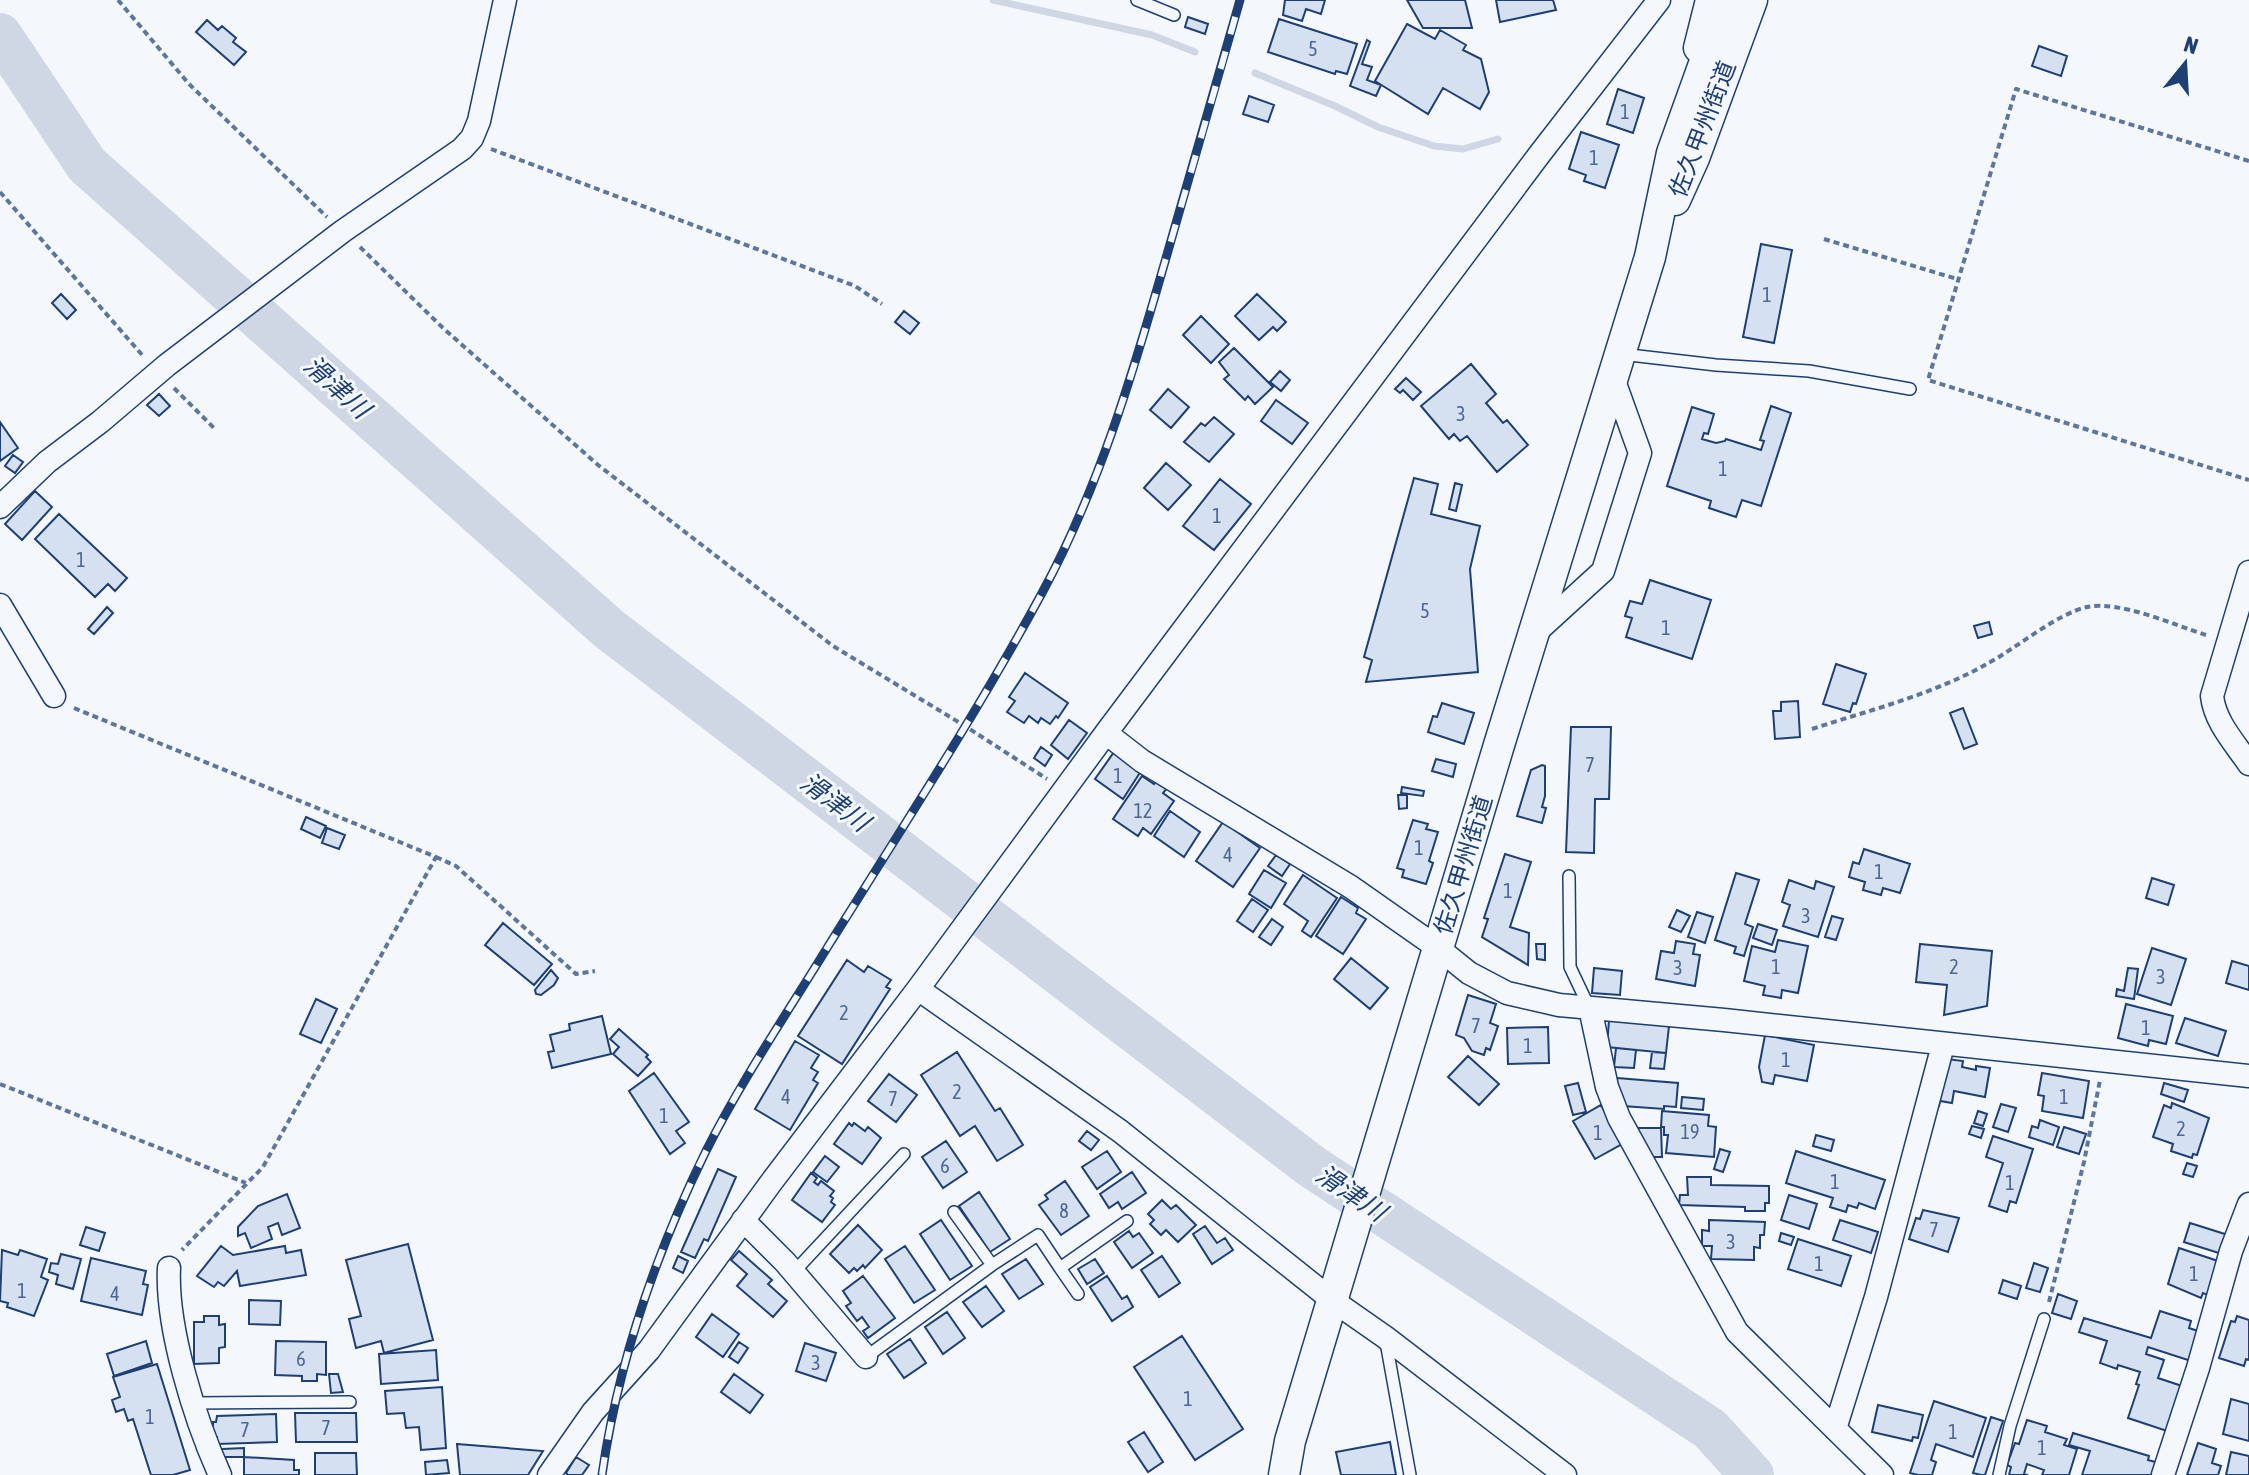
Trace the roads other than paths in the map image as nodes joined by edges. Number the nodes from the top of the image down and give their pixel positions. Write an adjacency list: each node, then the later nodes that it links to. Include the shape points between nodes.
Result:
1 (505, 0): 12 (street, via 479,121 462,149 340,233 162,368)
2 (1137, 0): 7 (lane)
3 (1659, 0): 17 (street)
4 (1710, 0): 8 (street)
5 (1727, 0): 8 (main road, 佐久甲州街道)
6 (1752, 0): 9 (main road, 佐久甲州街道, via 1694,158)
7 (1174, 15)
8 (1672, 153): 9 (main road, 佐久甲州街道)
9 (1650, 257): 10 (main road, 佐久甲州街道)
10 (1617, 366): 11 (lane, via 1809,371); 15 (main road, 佐久甲州街道); 15 (street, via 1640,453 1603,571)
11 (1910, 389)
12 (0, 507)
13 (2249, 572): 18 (street, via 2212,696 2220,722)
14 (0, 605): 16 (street)
15 (1534, 634): 20 (main road, 佐久甲州街道)
16 (54, 696)
17 (1106, 733): 20 (street); 21 (street)
18 (2249, 764)
19 (1569, 876): 22 (lane, via 1570,967)
20 (1438, 948): 22 (street, via 1469,973 1507,993); 35 (main road, 佐久甲州街道)
21 (923, 982): 28 (street); 35 (street)
22 (1590, 1008): 23 (street); 41 (street, via 1619,1118 1737,1332)
23 (1943, 1045): 24 (street); 41 (street)
24 (2249, 1076)
25 (904, 1154): 33 (lane)
26 (2249, 1204): 49 (street)
27 (954, 1212): 30 (lane)
28 (743, 1220): 33 (street); 43 (street)
29 (1127, 1221): 32 (lane)
30 (992, 1265): 32 (lane, via 1038,1235); 38 (lane)
31 (169, 1268): 40 (street, via 167,1296)
32 (1060, 1268): 34 (lane)
33 (793, 1273): 38 (street)
34 (1078, 1294)
35 (1334, 1294): 37 (street); 44 (main road, 佐久甲州街道)
36 (2044, 1319): 48 (lane)
37 (1385, 1337): 45 (lane); 46 (street)
38 (866, 1357)
39 (350, 1402): 40 (lane)
40 (193, 1403): 42 (street)
41 (1835, 1429): 47 (street)
42 (220, 1475)
43 (549, 1475)
44 (1284, 1475)
45 (1410, 1475)
46 (1565, 1475)
47 (1882, 1475)
48 (1999, 1475)
49 (2163, 1475)

